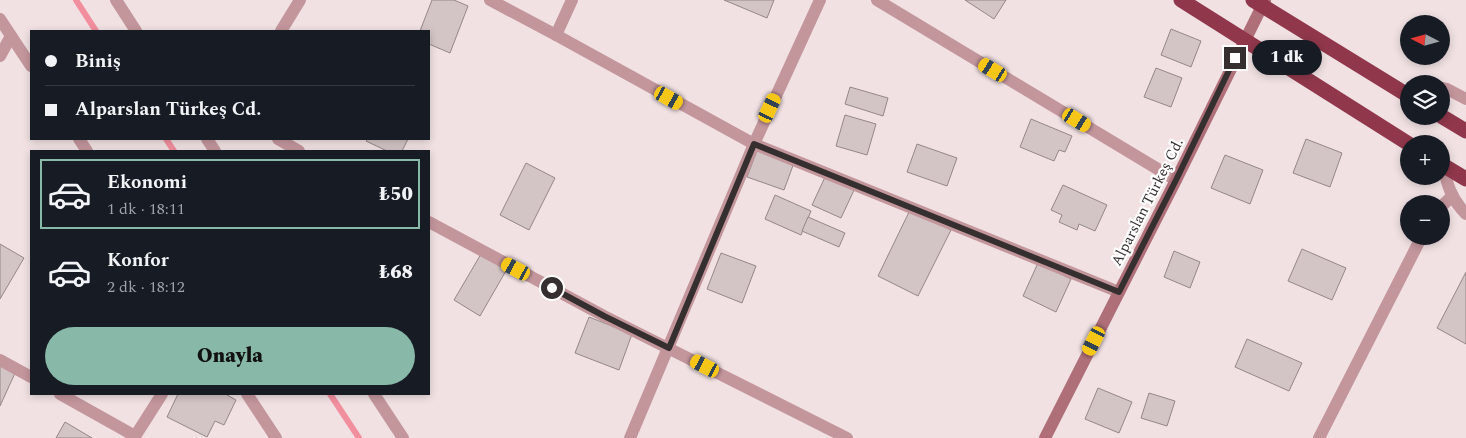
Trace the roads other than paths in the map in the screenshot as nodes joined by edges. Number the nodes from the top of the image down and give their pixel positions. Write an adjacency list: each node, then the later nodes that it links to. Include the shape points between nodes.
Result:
1 (116, 0): 10 (street)
2 (300, 0): 11 (street)
3 (490, 0): 12 (street)
4 (572, 0): 12 (street)
5 (820, 0): 24 (street)
6 (877, 0): 28 (street)
7 (1181, 0): 14 (highway)
8 (1260, 2): 14 (street, Alparslan Türkeş Cd.); 17 (highway)
9 (0, 19): 13 (street)
10 (135, 30)
11 (282, 30)
12 (556, 35): 24 (street)
13 (11, 36): 15 (street); 16 (street)
14 (1244, 41): 22 (highway); 28 (street, Alparslan Türkeş Cd.)
15 (0, 56)
16 (30, 64)
17 (1400, 90)
18 (1450, 91): 19 (street)
19 (1466, 99)
20 (1450, 121): 21 (highway)
21 (1466, 131)
22 (1400, 138)
23 (280, 140): 25 (street)
24 (754, 144): 34 (street); 35 (street)
25 (297, 150)
26 (1450, 169): 27 (highway)
27 (1466, 179)
28 (1176, 180): 34 (street, Alparslan Türkeş Cd.)
29 (1448, 185): 30 (street)
30 (1452, 196): 31 (street)
31 (1466, 214)
32 (430, 223): 35 (street)
33 (1417, 245): 48 (street)
34 (1119, 292): 47 (street, Alparslan Türkeş Cd.)
35 (669, 348): 45 (street); 46 (street)
36 (0, 360): 37 (street)
37 (30, 376)
38 (62, 395): 42 (street)
39 (161, 395): 42 (street)
40 (248, 395): 43 (street)
41 (375, 395): 44 (street)
42 (135, 437)
43 (276, 438)
44 (403, 438)
45 (630, 438)
46 (847, 438)
47 (1044, 438)
48 (1319, 438)

